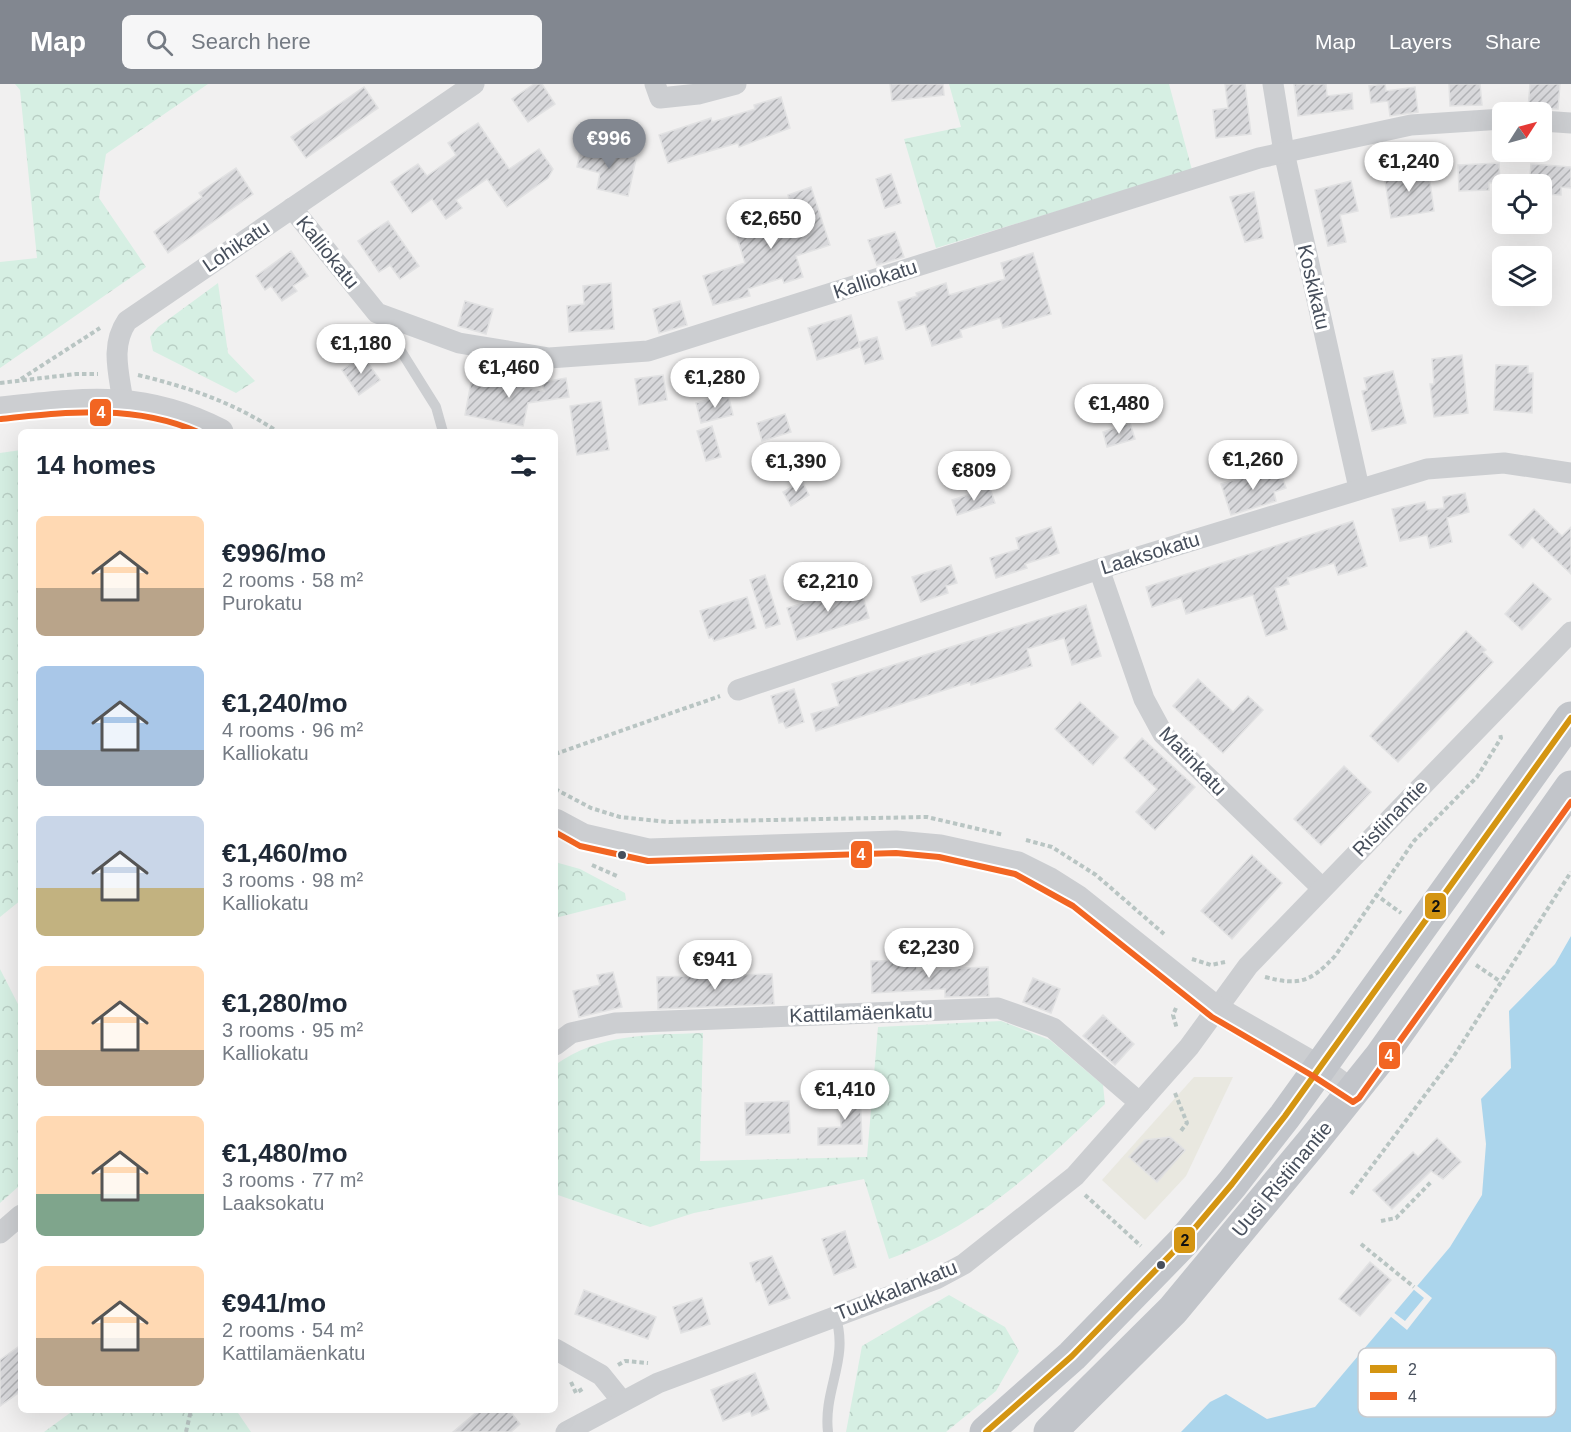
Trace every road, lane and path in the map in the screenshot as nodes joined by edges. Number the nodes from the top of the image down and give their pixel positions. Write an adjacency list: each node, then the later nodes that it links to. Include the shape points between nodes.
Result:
1 (474, 84): 9 (street, Lohikatu)
2 (655, 84): 3 (street, via 660,98)
3 (736, 84)
4 (1273, 84): 8 (street, Koskikatu)
5 (1492, 120): 8 (street, Kalliokatu, via 1411,125)
6 (1552, 122): 7 (street)
7 (1571, 123)
8 (1284, 152): 10 (street, Kalliokatu, via 648,351 549,358 459,343); 18 (street, Koskikatu)
9 (292, 208): 10 (street, Kalliokatu); 11 (street, Lohikatu)
10 (377, 313): 16 (lane, via 435,407)
11 (127, 321): 12 (path, via 109,322); 13 (street, via 118,334 116,348)
12 (17, 381)
13 (123, 402): 14 (street, via 86,400); 15 (street, via 189,416)
14 (0, 410)
15 (214, 429)
16 (442, 429)
17 (1571, 473): 18 (street, Laaksokatu, via 1504,463 1427,469)
18 (1359, 488): 19 (street, Laaksokatu)
19 (1099, 569): 21 (street, Laaksokatu); 28 (street, Matinkatu, via 1144,699 1163,734)
20 (1571, 632): 23 (street, Ristiinantie)
21 (738, 690): 24 (path)
22 (1571, 718): 39 (highway, Uusi Ristiinantie)
23 (1486, 719): 28 (street, Ristiinantie); 29 (path, via 1501,738 1477,777 1414,841)
24 (558, 753)
25 (1571, 787): 41 (highway, Uusi Ristiinantie)
26 (558, 824): 35 (street, via 584,837 648,852 896,844 940,848 1009,863 1078,898)
27 (1571, 873): 34 (path)
28 (1322, 888): 33 (street, Ristiinantie)
29 (1375, 894): 30 (path); 33 (path, via 1335,956 1307,980 1280,981 1260,975)
30 (1401, 913)
31 (1468, 960): 34 (path)
32 (1211, 965): 35 (path)
33 (1248, 966): 36 (street, Ristiinantie)
34 (1501, 982): 46 (path, via 1452,1059)
35 (1191, 990): 36 (street); 37 (path, via 1173,1015)
36 (1217, 1010): 39 (street); 42 (street, Tuukkalankatu)
37 (1175, 1035)
38 (558, 1043): 42 (street, Kattilamäenkatu, via 571,1033 615,1023 998,1008 1053,1028)
39 (1318, 1068): 41 (street); 62 (highway, Uusi Ristiinantie, via 1285,1116 1184,1241 1072,1356)
40 (1174, 1089): 43 (path, via 1187,1123)
41 (1352, 1093): 63 (highway, Uusi Ristiinantie, via 1173,1310)
42 (1140, 1103): 53 (street, Tuukkalankatu, via 1075,1176 964,1263 936,1279)
43 (1180, 1132)
44 (1432, 1181): 48 (path, via 1396,1218)
45 (1082, 1192): 51 (path)
46 (1351, 1194)
47 (18, 1218): 49 (street)
48 (1381, 1221)
49 (0, 1233)
50 (1361, 1245): 52 (path)
51 (1141, 1246)
52 (1414, 1287)
53 (835, 1315): 57 (street, Tuukkalankatu, via 658,1383); 61 (lane, via 841,1352 826,1410)
54 (558, 1351): 56 (street)
55 (654, 1363): 56 (path, via 625,1361)
56 (601, 1375): 57 (street)
57 (622, 1401): 60 (street, Tuukkalankatu)
58 (190, 1413): 59 (path)
59 (186, 1432)
60 (566, 1432)
61 (828, 1432)
62 (986, 1432)
63 (1050, 1432)

